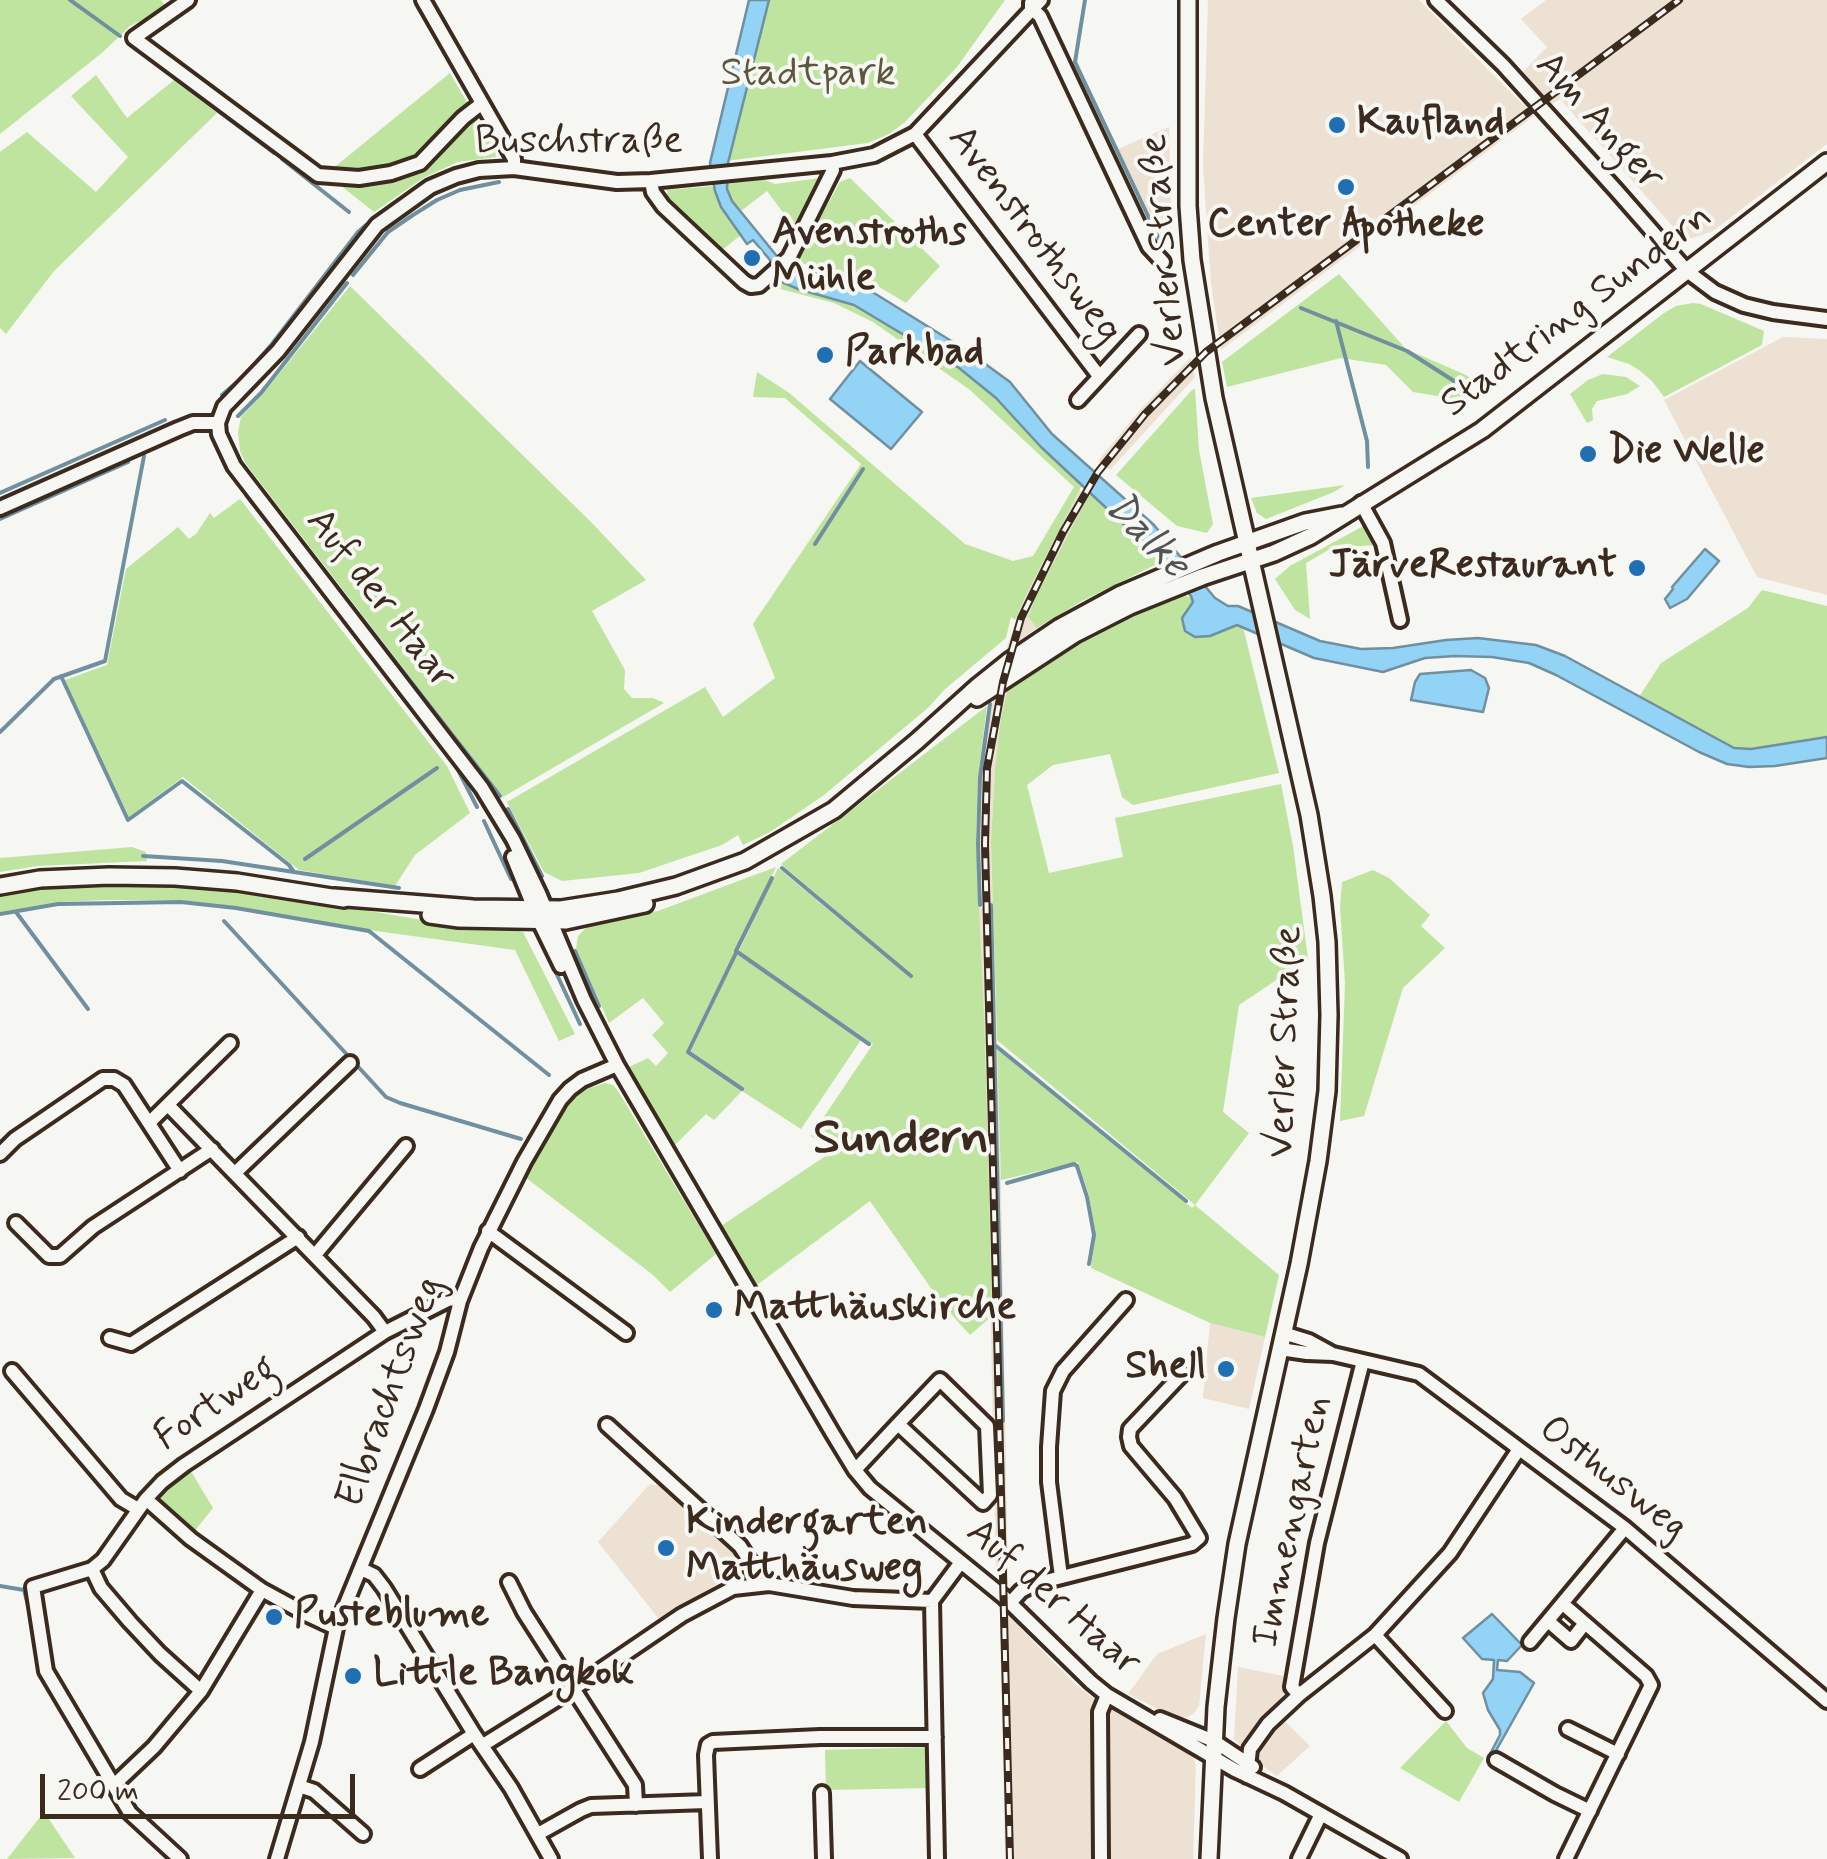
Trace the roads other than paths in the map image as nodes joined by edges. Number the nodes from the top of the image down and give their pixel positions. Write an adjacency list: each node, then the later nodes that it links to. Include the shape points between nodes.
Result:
1 (188, 0): 6 (street, via 134,38 318,175 359,178 420,163)
2 (422, 0): 6 (street)
3 (1190, 0): 21 (main road, Verler Straße, via 1192,260)
4 (1436, 0): 13 (street, Am Anger)
5 (1035, 3): 7 (street, Buschstraße); 12 (street)
6 (482, 104): 10 (street)
7 (915, 134): 9 (street, Buschstraße, via 874,156); 16 (street, Avenstrothsweg)
8 (1827, 162): 13 (main road, Stadtring Sundern)
9 (832, 163): 11 (street, Buschstraße); 11 (street, via 787,261 751,286 663,206)
10 (514, 168): 11 (street, Buschstraße); 18 (street, Buschstraße, via 456,176 377,225)
11 (651, 182)
12 (1162, 262)
13 (1687, 271): 14 (street, Am Anger, via 1744,305); 19 (main road, Stadtring Sundern, via 1482,430)
14 (1827, 318)
15 (1139, 334): 16 (street, Avenstrothsweg)
16 (1099, 376): 17 (street, Avenstrothsweg)
17 (1078, 400)
18 (218, 422): 20 (street, via 193,423); 25 (street, Auf der Haar, via 234,466 466,765 512,839)
19 (1361, 503): 21 (main road, Stadtring Sundern, via 1274,552); 22 (street, via 1383,543)
20 (0, 508)
21 (1248, 552): 23 (main road, Stadtring Sundern, via 1075,634); 23 (main road, Stadtring Sundern, via 1191,564 1060,627 1008,662); 45 (main road, Verler Straße, via 1306,801 1327,942 1326,1090 1318,1161)
22 (1400, 620)
23 (917, 741): 25 (main road, Stadtring Sundern, via 834,810 746,861 676,886)
24 (0, 886): 25 (main road, Stadtring Sundern, via 175,877)
25 (543, 915): 28 (street, Auf der Haar, via 579,1003)
26 (230, 1043): 29 (street)
27 (350, 1063): 35 (street)
28 (617, 1065): 37 (street, Elbrachtsweg, via 582,1080 560,1100); 52 (street, Auf der Haar)
29 (168, 1105): 30 (street); 32 (street)
30 (149, 1123): 33 (street, via 124,1086 103,1080); 34 (street)
31 (406, 1146): 39 (street)
32 (212, 1150): 34 (street); 35 (street)
33 (0, 1154)
34 (180, 1170): 36 (street, via 93,1226 60,1256 49,1256)
35 (235, 1173): 38 (street)
36 (16, 1222)
37 (488, 1231): 41 (street, Elbrachtsweg); 43 (street)
38 (298, 1238): 39 (street); 44 (street, via 131,1344)
39 (315, 1255): 42 (street)
40 (1126, 1300): 58 (street, via 1053,1391 1049,1482)
41 (460, 1301): 42 (street, Fortweg); 57 (street, Elbrachtsweg, via 426,1409)
42 (385, 1332): 53 (street, Fortweg, via 184,1464)
43 (626, 1333)
44 (110, 1338)
45 (1281, 1341): 46 (street, Osthusweg); 79 (main road, Verler Straße, via 1238,1544)
46 (1363, 1361): 51 (street, Osthusweg, via 1420,1374); 73 (street, Immengarten, via 1316,1542 1292,1687)
47 (12, 1371): 53 (street, via 121,1498)
48 (1183, 1373): 58 (street, via 1129,1437 1199,1538)
49 (898, 1424): 49 (street, via 983,1503 990,1496 987,1426 940,1380); 52 (street)
50 (607, 1425): 60 (street, via 740,1546)
51 (1519, 1449): 54 (street, Osthusweg); 68 (street, via 1450,1553)
52 (855, 1470): 55 (street, Auf der Haar)
53 (142, 1504): 56 (street, Fortweg); 61 (street)
54 (1625, 1528): 64 (street); 74 (street, Osthusweg)
55 (961, 1562): 62 (street); 63 (street, Auf der Haar)
56 (92, 1569): 71 (street, via 130,1622); 84 (street, via 33,1586 46,1670)
57 (360, 1570): 67 (street, Elbrachtsweg); 78 (street, via 384,1588)
58 (1061, 1577): 63 (street, via 1034,1584)
59 (510, 1582): 70 (street)
60 (754, 1584): 62 (street); 70 (street, via 682,1616)
61 (262, 1590): 67 (street); 71 (street)
62 (932, 1601): 77 (street)
63 (1010, 1603): 72 (street, Auf der Haar)
64 (1562, 1604): 65 (street); 66 (street)
65 (1548, 1621): 66 (street, via 1570,1641); 69 (street)
66 (1585, 1624): 80 (street, via 1650,1684)
67 (336, 1628): 85 (street, Elbrachtsweg)
68 (1374, 1635): 73 (street); 75 (street)
69 (1530, 1642)
70 (573, 1689): 78 (street); 88 (street, via 635,1785)
71 (201, 1690): 84 (street)
72 (1106, 1695): 79 (street, Auf der Haar); 99 (street, via 1100,1712)
73 (1299, 1695): 83 (street, via 1250,1749)
74 (1827, 1702)
75 (1445, 1711)
76 (1568, 1728): 80 (street)
77 (935, 1737): 87 (street, via 713,1742 706,1755); 98 (street)
78 (478, 1740): 82 (street); 92 (street)
79 (1213, 1749): 83 (street, Auf der Haar); 100 (main road, Verler Straße)
80 (1618, 1754): 89 (street)
81 (1496, 1760): 89 (street)
82 (420, 1768)
83 (1248, 1770): 90 (street, Auf der Haar)
84 (114, 1785): 93 (street, via 130,1813)
85 (299, 1786): 91 (street, via 314,1791); 94 (street, Elbrachtsweg)
86 (822, 1793): 97 (street)
87 (707, 1802): 88 (street); 96 (street)
88 (636, 1804): 92 (street, via 591,1806)
89 (1590, 1811): 103 (street)
90 (1321, 1814): 101 (street); 102 (street, Auf der Haar)
91 (362, 1834)
92 (538, 1834): 95 (street)
93 (180, 1859)
94 (277, 1859)
95 (551, 1859)
96 (710, 1859)
97 (824, 1859)
98 (937, 1859)
99 (1100, 1859)
100 (1210, 1859)
101 (1299, 1859)
102 (1400, 1859)
103 (1566, 1859)

